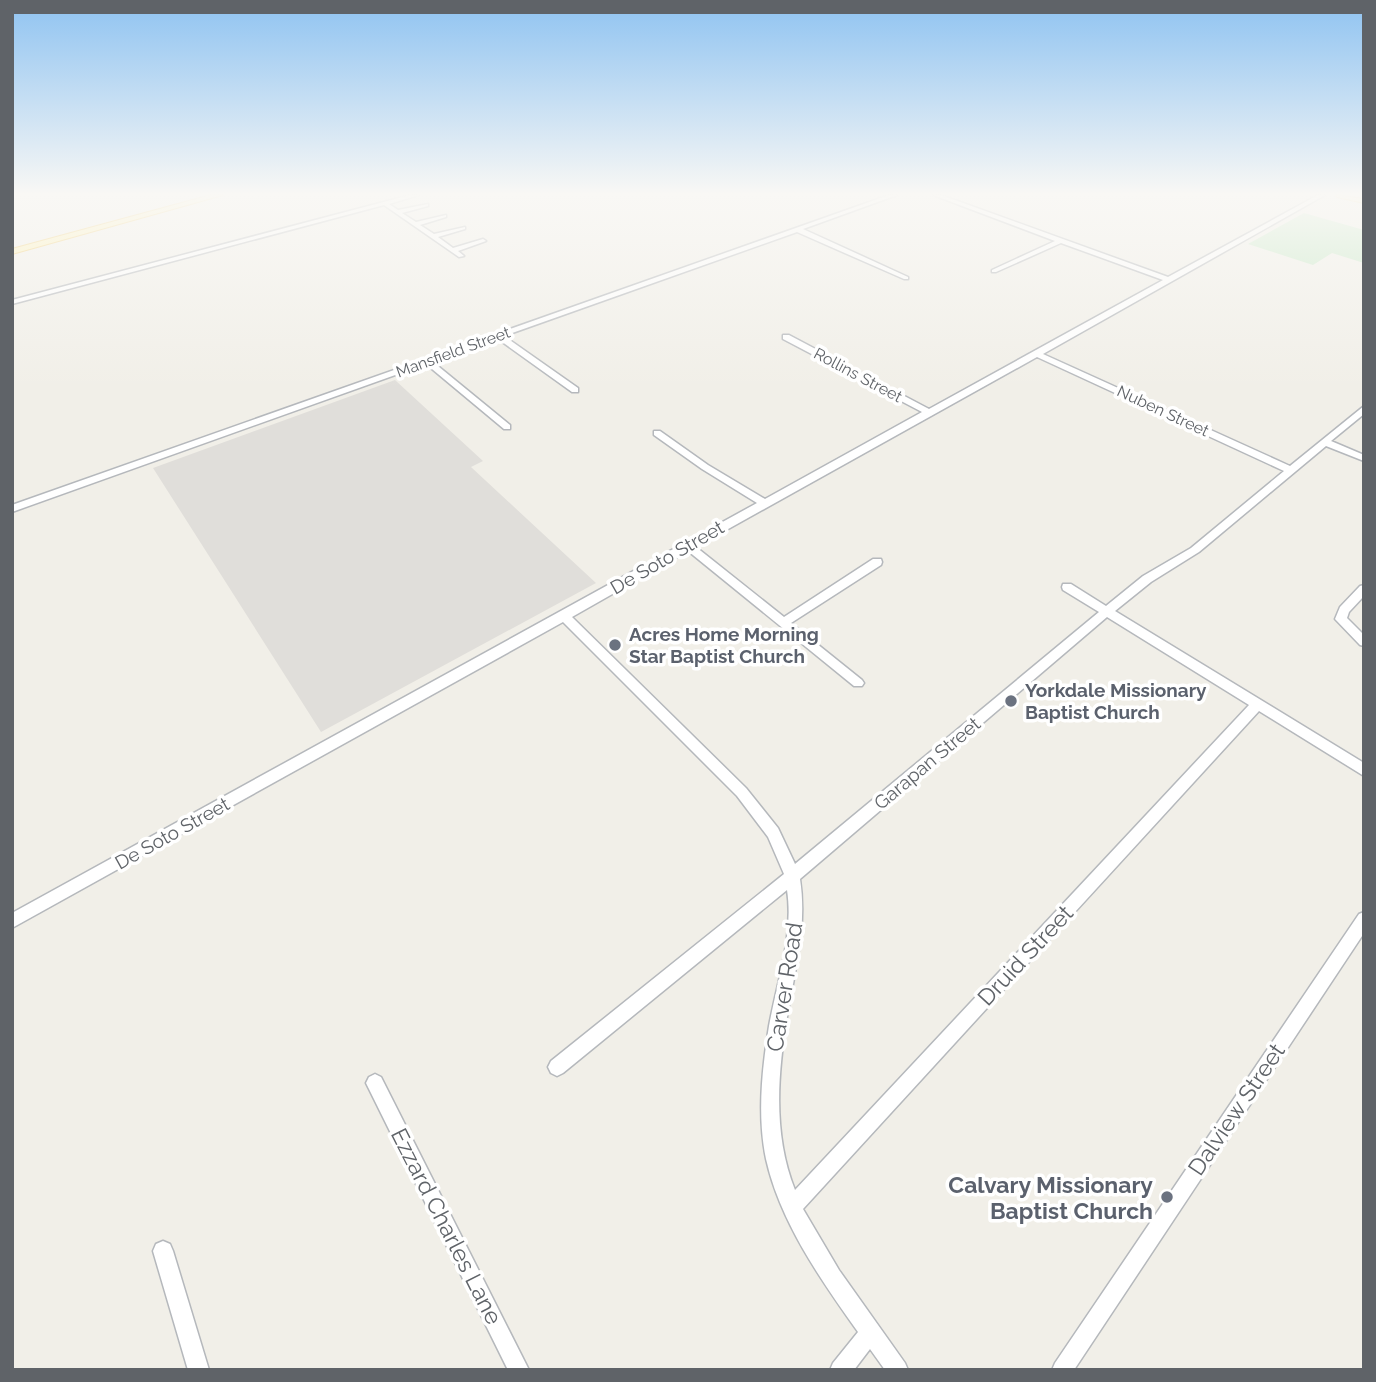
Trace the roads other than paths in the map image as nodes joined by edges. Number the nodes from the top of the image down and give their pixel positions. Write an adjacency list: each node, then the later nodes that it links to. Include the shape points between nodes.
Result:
1 (173, 259): 10 (street)
2 (712, 259): 11 (street, Mansfield Street)
3 (864, 259): 8 (street)
4 (1019, 259): 7 (street)
5 (1112, 259): 9 (street)
6 (1202, 259): 9 (street, De Soto Street)
7 (994, 271)
8 (905, 278)
9 (1166, 279): 13 (street, De Soto Street)
10 (12, 302)
11 (499, 336): 14 (street, Mansfield Street); 15 (street)
12 (786, 337): 17 (street, Rollins Street)
13 (1035, 353): 17 (street, De Soto Street); 22 (street, Nuben Street)
14 (427, 361): 18 (street); 24 (street, Mansfield Street)
15 (575, 390)
16 (1364, 409): 20 (street, Garapan Street)
17 (930, 413): 23 (street, De Soto Street)
18 (507, 427)
19 (657, 433): 23 (street)
20 (1325, 442): 21 (street); 22 (street, Garapan Street)
21 (1364, 458)
22 (1290, 470): 29 (street, Garapan Street, via 1195,550 1147,579)
23 (765, 503): 25 (street, De Soto Street)
24 (12, 509)
25 (687, 545): 30 (street, De Soto Street); 31 (street)
26 (877, 562): 31 (street)
27 (1067, 587): 29 (street)
28 (1364, 589): 32 (street, via 1341,619)
29 (1107, 611): 34 (street); 36 (street, Garapan Street)
30 (564, 617): 36 (street, Carver Road, via 738,789 775,839); 38 (street, De Soto Street)
31 (783, 622): 33 (street)
32 (1364, 642)
33 (858, 683)
34 (1258, 704): 35 (street); 41 (street, Druid Street)
35 (1364, 770)
36 (792, 876): 39 (street, Garapan Street); 41 (street, Carver Road, via 794,937 769,1093 779,1174)
37 (1364, 919): 48 (street, Dalview Street)
38 (12, 921)
39 (557, 1067)
40 (375, 1083): 45 (street, Ezzard Charles Lane)
41 (793, 1206): 43 (street, Carver Road, via 835,1282)
42 (163, 1251): 44 (street)
43 (871, 1332): 46 (street); 47 (street, Carver Road)
44 (199, 1370)
45 (519, 1370)
46 (840, 1370)
47 (898, 1370)
48 (1062, 1370)

